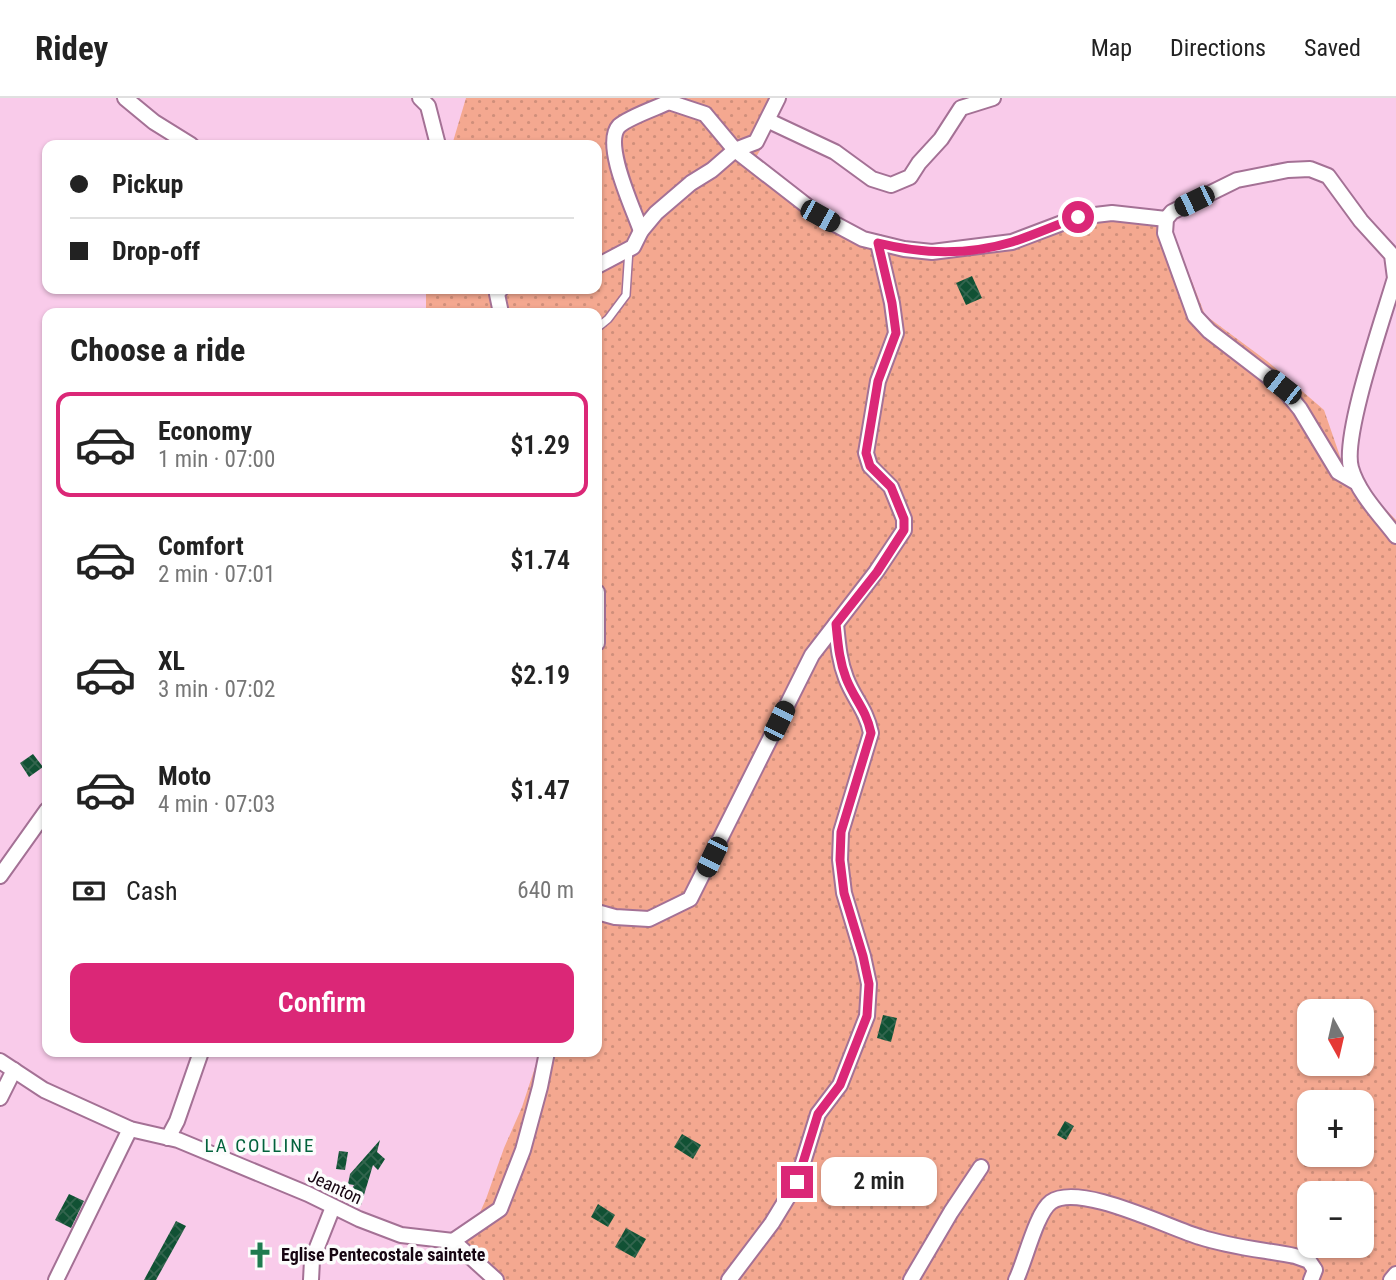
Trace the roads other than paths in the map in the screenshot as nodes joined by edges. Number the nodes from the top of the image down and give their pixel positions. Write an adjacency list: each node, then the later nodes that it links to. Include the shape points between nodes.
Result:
1 (125, 98): 6 (street)
2 (420, 98): 7 (street, via 428,106)
3 (778, 98): 5 (street)
4 (993, 98): 5 (street, via 961,108 910,177 891,185)
5 (768, 121): 8 (street, via 756,142)
6 (183, 140)
7 (438, 140)
8 (735, 150): 10 (street, via 672,198); 10 (street, via 705,114 669,102 621,124 615,132 614,154); 11 (street, via 820,216)
9 (1166, 219): 11 (street, via 1112,213 1078,217 1012,242 960,250 932,252); 15 (street, via 1165,233 1195,316 1282,387 1338,471); 15 (street, via 1237,180 1310,169 1328,176 1392,255 1395,278 1349,451)
10 (641, 231): 12 (street)
11 (878, 243): 17 (street, via 896,333 878,381 866,453 870,466 891,487 904,530)
12 (629, 248): 13 (street); 14 (lane, via 626,295)
13 (602, 263)
14 (602, 323)
15 (1357, 483): 16 (street)
16 (1396, 536)
17 (836, 624): 20 (street, via 811,655 690,899 649,919); 35 (street, via 839,658 868,716 871,733 841,832 840,860 844,893 869,984 867,1016 840,1085 818,1114 797,1182)
18 (42, 817): 19 (street)
19 (0, 876)
20 (602, 913)
21 (199, 1057): 27 (street)
22 (546, 1057): 30 (street, via 523,1150 499,1209)
23 (0, 1060): 24 (street, Jeanton)
24 (14, 1070): 25 (street); 26 (street, Jeanton, via 44,1090)
25 (0, 1098)
26 (130, 1129): 27 (street, Jeanton); 32 (street)
27 (168, 1138): 29 (street, Jeanton)
28 (981, 1167): 36 (street)
29 (333, 1206): 30 (street, Jeanton, via 401,1235); 33 (street, via 312,1261)
30 (453, 1241): 34 (street)
31 (1396, 1274): 39 (street)
32 (56, 1280)
33 (311, 1280)
34 (496, 1280)
35 (729, 1280)
36 (911, 1280)
37 (1016, 1280): 38 (street, via 1042,1213 1051,1202 1064,1197 1120,1206 1201,1238 1302,1258 1315,1270)
38 (1311, 1280)
39 (1391, 1280)

